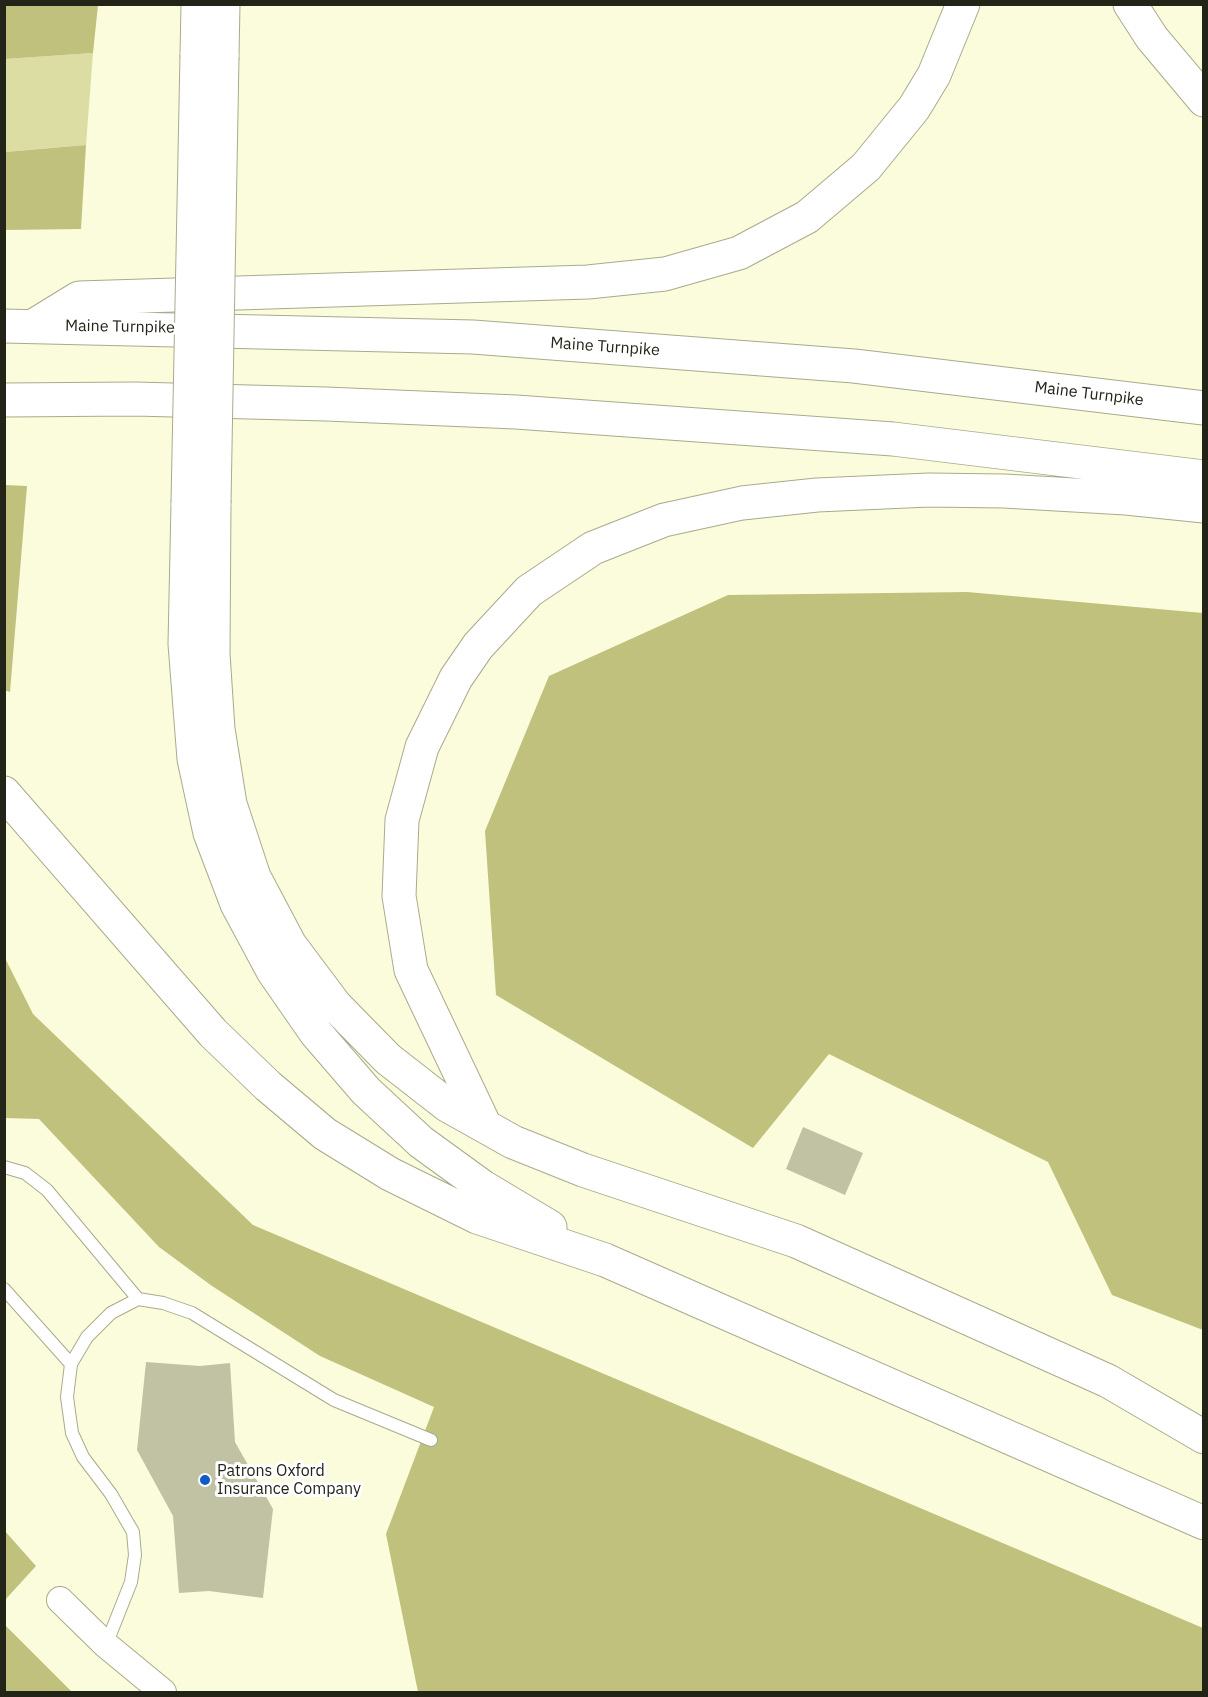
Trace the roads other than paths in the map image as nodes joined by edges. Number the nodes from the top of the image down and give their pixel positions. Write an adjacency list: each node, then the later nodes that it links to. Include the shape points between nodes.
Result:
1 (198, 4): 5 (highway)
2 (223, 4): 5 (highway)
3 (963, 4): 7 (highway, via 929,83 897,131 866,167 807,217 739,253 665,274 588,282 79,298)
4 (1130, 4): 6 (highway, via 1152,38)
5 (209, 56): 11 (highway, bridge)
6 (1203, 100)
7 (20, 326): 9 (highway, Maine Turnpike, via 473,337 854,366)
8 (4, 400): 10 (highway, via 278,402 516,412 893,440)
9 (1203, 408)
10 (1203, 477)
11 (201, 503): 14 (highway, via 218,729 230,804 254,877 290,945 335,1005 388,1059 447,1105); 16 (highway, via 185,644 189,720 210,833 237,904 273,971 316,1033 366,1091 421,1142 483,1187)
12 (1203, 506): 14 (highway, via 1126,498 939,490 817,495 742,503 664,520 593,548 529,591 478,646 456,678 422,747 402,820 399,896 411,970)
13 (4, 793): 16 (highway, via 213,1033 325,1134 390,1174 477,1216)
14 (485, 1126): 20 (highway, via 513,1142 584,1170 796,1240 1108,1381)
15 (4, 1167): 18 (lane, via 25,1173 47,1190)
16 (605, 1260): 22 (highway)
17 (4, 1289): 19 (lane)
18 (138, 1299): 19 (lane, via 111,1313 87,1338); 21 (lane, via 192,1313 334,1400)
19 (71, 1364): 24 (lane, via 67,1398 72,1433 83,1457 133,1532 131,1582)
20 (1203, 1437)
21 (431, 1440)
22 (1203, 1523)
23 (60, 1600): 24 (street)
24 (106, 1645): 25 (street)
25 (163, 1692)

